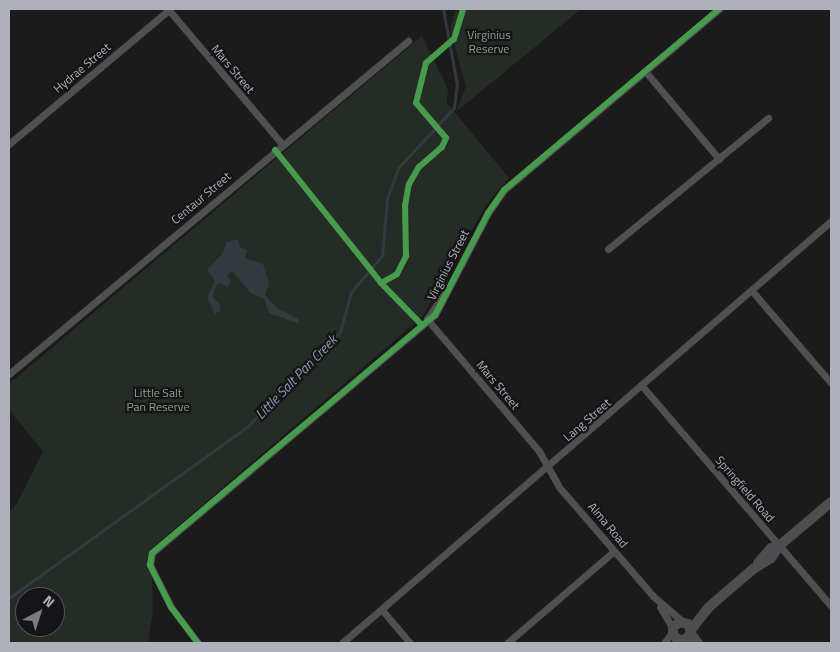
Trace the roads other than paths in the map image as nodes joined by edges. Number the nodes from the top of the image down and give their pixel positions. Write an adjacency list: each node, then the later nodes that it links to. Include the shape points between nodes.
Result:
1 (169, 9): 6 (street, Hydrae Street); 7 (street, Mars Street)
2 (719, 9): 4 (street, Virginius Street)
3 (408, 41): 7 (street, Centaur Street)
4 (645, 71): 8 (street); 12 (street, Virginius Street, via 498,197)
5 (768, 118): 8 (street)
6 (9, 144)
7 (282, 144): 13 (street, Centaur Street)
8 (719, 159): 10 (street)
9 (831, 221): 11 (street, Lang Street)
10 (608, 249)
11 (752, 290): 14 (street); 15 (street, Lang Street)
12 (427, 319): 16 (street, Mars Street); 27 (street, Virginius Street, via 152,553 150,564 171,606)
13 (9, 374)
14 (831, 383)
15 (642, 386): 16 (street, Lang Street); 18 (street, Springfield Road)
16 (548, 467): 19 (street, Alma Road, via 556,483); 22 (street, Lang Street)
17 (831, 502): 18 (main road)
18 (779, 546): 21 (street, Springfield Road); 23 (main road, via 771,548 753,569)
19 (614, 551): 20 (street, Alma Road); 31 (street)
20 (653, 596): 23 (street, Alma Road); 24 (street, Alma Road)
21 (831, 606)
22 (382, 610): 25 (street, Lang Street); 30 (street)
23 (687, 627): 24 (main road, via 677,623); 26 (main road); 33 (main road, Alma Road)
24 (673, 630): 26 (main road); 32 (street)
25 (355, 633): 28 (street, Lang Street); 29 (street, Lang Street)
26 (680, 642)
27 (198, 643)
28 (342, 643)
29 (347, 643)
30 (410, 643)
31 (507, 643)
32 (664, 643)
33 (698, 643)

